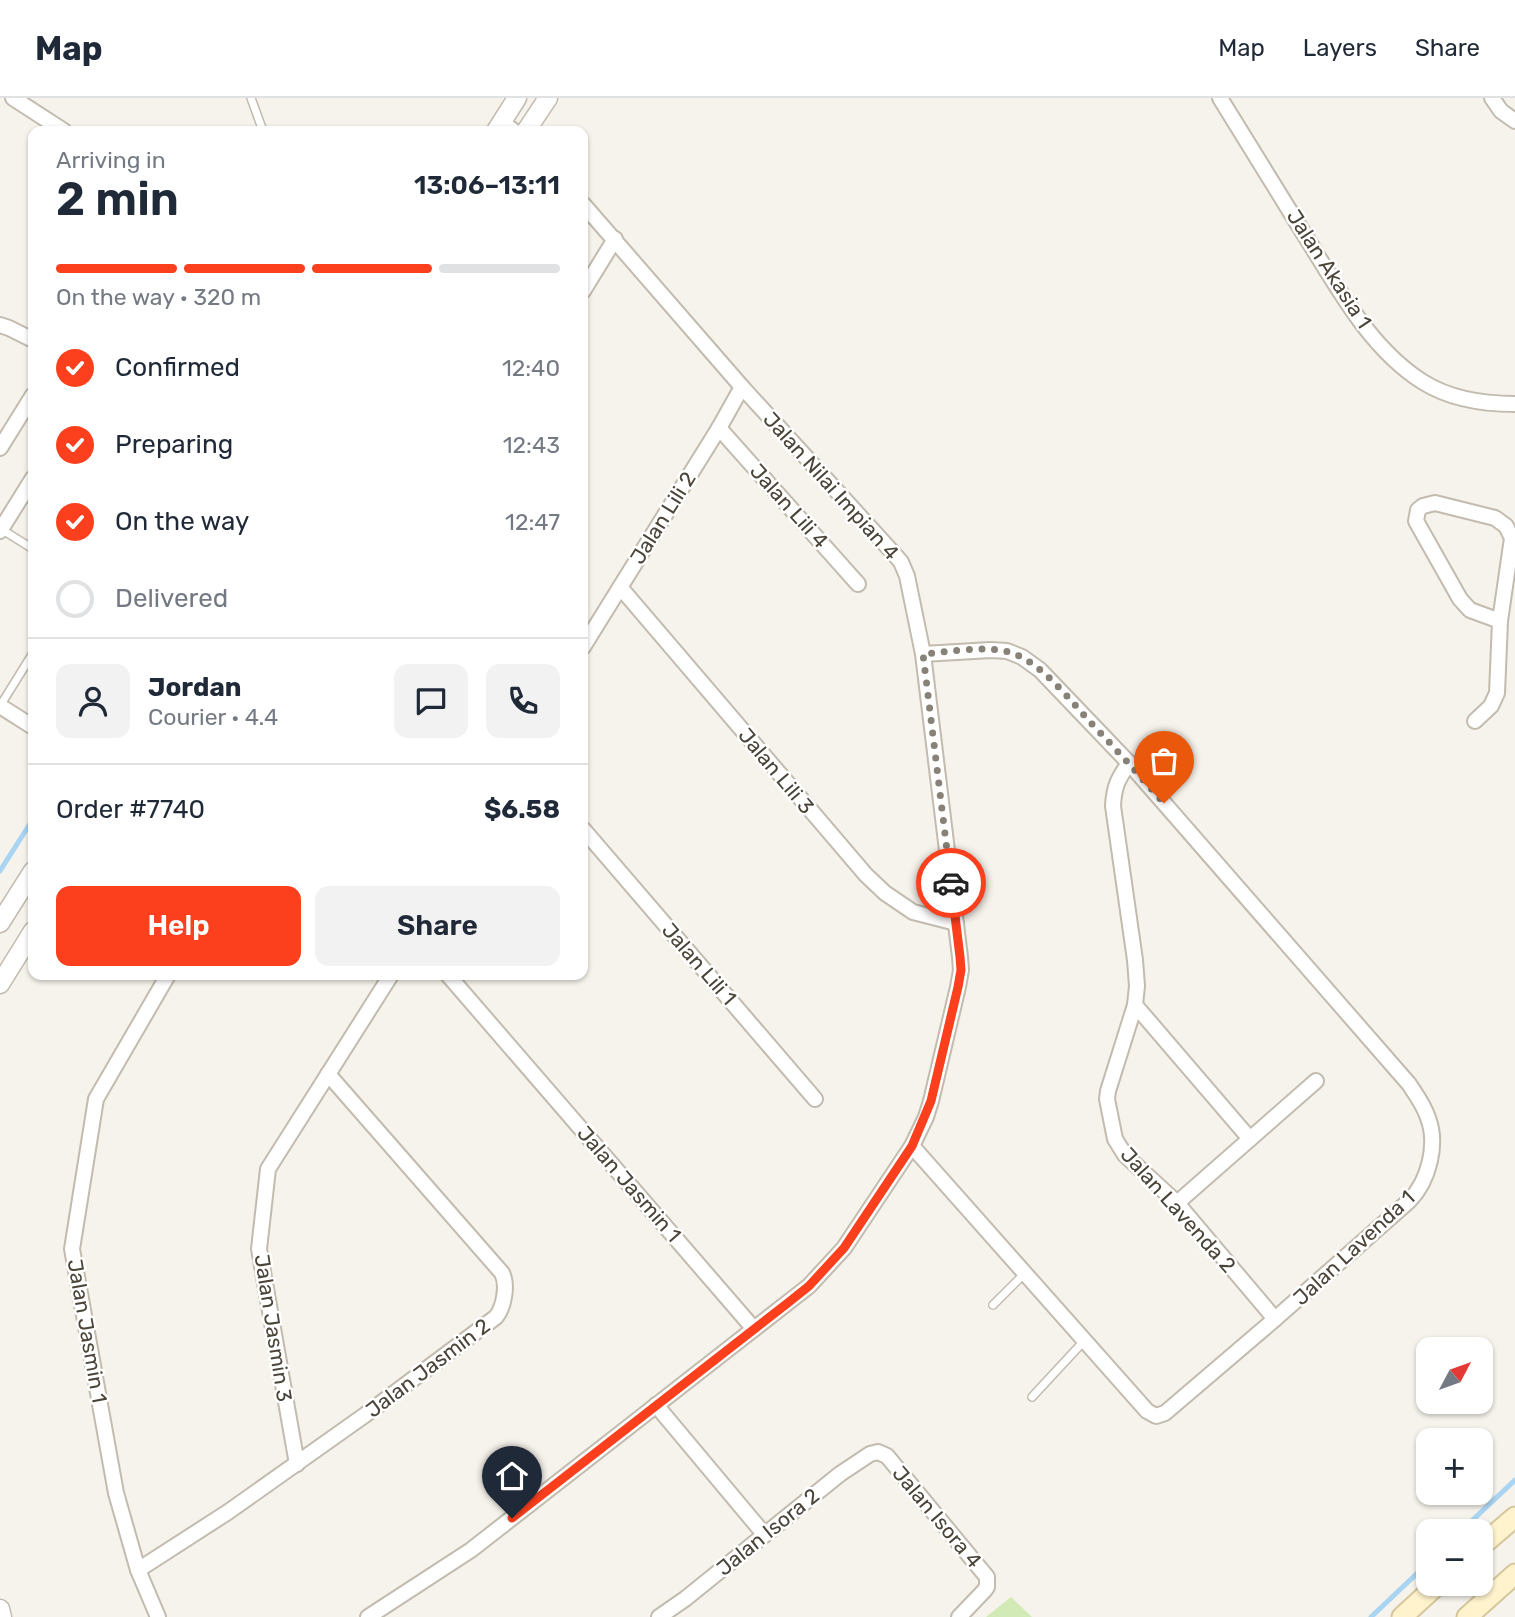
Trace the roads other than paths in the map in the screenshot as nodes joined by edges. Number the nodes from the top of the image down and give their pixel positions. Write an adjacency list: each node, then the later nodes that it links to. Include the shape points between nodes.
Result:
1 (13, 98): 8 (street)
2 (251, 98): 9 (lane)
3 (517, 98): 10 (street)
4 (548, 98): 11 (street)
5 (1220, 98): 19 (street, Jalan Akasia 1, via 1349,305 1394,359 1411,374 1459,398)
6 (1492, 98): 7 (street)
7 (1515, 121)
8 (56, 126)
9 (261, 126)
10 (504, 126)
11 (529, 126)
12 (588, 209): 13 (street, Jalan Nilai Impian 4)
13 (615, 239): 14 (street); 17 (street, Jalan Nilai Impian 4)
14 (588, 283)
15 (0, 325): 16 (street)
16 (28, 337)
17 (742, 387): 20 (street, Jalan Lili 2); 30 (street, Jalan Nilai Impian 4, via 901,562 908,576)
18 (28, 404): 21 (street)
19 (1515, 404)
20 (719, 428): 26 (street, Jalan Lili 4); 27 (street, Jalan Lili 2)
21 (0, 448)
22 (28, 486): 23 (street)
23 (1, 530): 24 (lane)
24 (28, 546)
25 (1512, 564): 28 (street); 28 (street, via 1510,532 1496,517 1436,503 1418,510 1416,522 1465,605)
26 (858, 584)
27 (620, 587): 29 (street, Jalan Lili 2); 39 (street, Jalan Lili 3, via 866,875 913,912)
28 (1500, 621): 33 (street, via 1497,693)
29 (588, 639)
30 (923, 654): 35 (street, Jalan Lavenda 1, via 991,649 1022,657 1060,689); 39 (street, Jalan Nilai Impian 4)
31 (28, 661): 32 (lane)
32 (0, 706): 34 (street)
33 (1475, 721)
34 (28, 724)
35 (1129, 763): 45 (street, Jalan Lavenda 2, via 1116,782 1112,806 1136,967); 54 (street, Jalan Lavenda 1, via 1409,1084 1429,1121 1430,1156 1415,1195)
36 (588, 835): 48 (street, Jalan Lili 1)
37 (28, 879): 38 (street)
38 (0, 923)
39 (956, 923): 50 (street, Jalan Nilai Impian 4, via 961,970 958,987 931,1101)
40 (28, 939): 44 (street)
41 (165, 980): 64 (street, Jalan Jasmin 1, via 96,1099 72,1249 116,1493)
42 (388, 980): 46 (street, Jalan Jasmin 3)
43 (452, 980): 55 (street, Jalan Jasmin 1)
44 (0, 984)
45 (1135, 1005): 49 (street); 51 (street, Jalan Lavenda 2, via 1108,1091 1115,1139 1125,1155)
46 (328, 1074): 60 (street, Jalan Jasmin 3, via 268,1169 259,1249); 60 (street, Jalan Jasmin 2, via 502,1273 505,1283 496,1317)
47 (1316, 1081): 49 (street)
48 (815, 1099)
49 (1250, 1139): 51 (street)
50 (912, 1146): 52 (street, Jalan Lavenda 1); 55 (street, Jalan Nilai Impian 4, via 844,1248 809,1286)
51 (1177, 1203): 54 (street, Jalan Lavenda 2)
52 (1025, 1273): 53 (lane); 56 (street, Jalan Lavenda 1)
53 (993, 1305)
54 (1275, 1319): 56 (street, Jalan Lavenda 1, via 1156,1416)
55 (754, 1329): 58 (street, Jalan Nilai Impian 4)
56 (1084, 1340): 57 (lane)
57 (1032, 1397)
58 (656, 1405): 62 (street); 70 (street, Jalan Nilai Impian 4, via 471,1550)
59 (878, 1452): 62 (street, Jalan Isora 2, via 840,1474); 72 (street, Jalan Isora 4, via 887,1456 987,1577 987,1587)
60 (296, 1464): 64 (street, Jalan Jasmin 2)
61 (1515, 1517): 63 (main road)
62 (764, 1534): 71 (street, Jalan Isora 2)
63 (1493, 1536)
64 (138, 1570): 69 (street, Jalan Jasmin 1)
65 (1515, 1574): 74 (main road)
66 (1425, 1596): 73 (main road)
67 (0, 1609): 68 (street)
68 (2, 1617)
69 (158, 1617)
70 (368, 1617)
71 (659, 1617)
72 (958, 1617)
73 (1402, 1617)
74 (1467, 1617)

